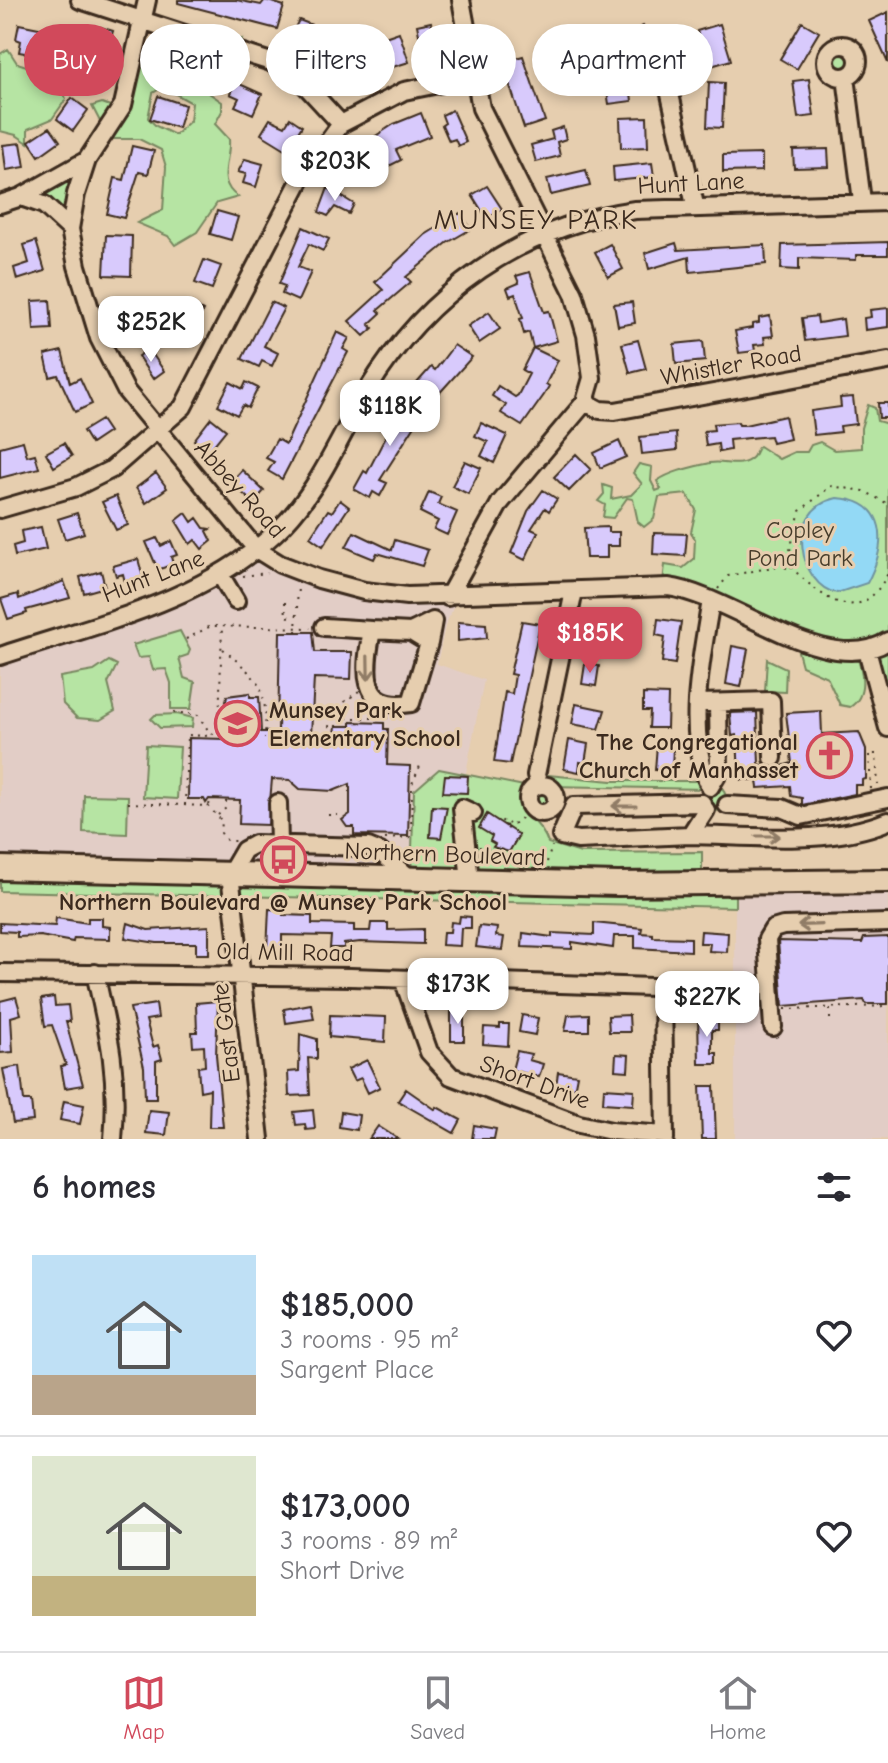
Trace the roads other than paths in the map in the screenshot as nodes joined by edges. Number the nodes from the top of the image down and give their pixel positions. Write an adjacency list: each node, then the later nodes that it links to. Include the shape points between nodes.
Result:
1 (80, 0): 4 (street)
2 (147, 0): 4 (street, Abbey Road)
3 (461, 0): 5 (street)
4 (144, 20): 10 (street, via 271,62 304,84); 11 (street, Abbey Road, via 123,105)
5 (465, 24)
6 (846, 77): 13 (street)
7 (411, 90): 10 (street)
8 (478, 96): 18 (street, via 488,129)
9 (670, 96): 16 (street)
10 (341, 124): 21 (street, via 301,179 194,391)
11 (87, 160): 12 (street); 17 (street, Abbey Road)
12 (21, 197): 15 (street); 17 (street, via 44,205)
13 (862, 201): 14 (street, Hunt Lane); 16 (street, Hunt Lane)
14 (888, 202)
15 (0, 204)
16 (695, 205): 18 (street, Hunt Lane, via 617,212)
17 (70, 229): 21 (street, Abbey Road, via 99,338 126,391)
18 (546, 233): 20 (street, via 586,335 592,378); 23 (street, Hunt Lane, via 454,287 411,330 367,391 309,494)
19 (888, 361): 20 (street, Whistler Road, via 615,411)
20 (585, 402): 26 (street, via 500,503)
21 (157, 432): 22 (street, via 112,469 76,487); 23 (street, Abbey Road)
22 (0, 509)
23 (256, 549): 24 (street, Hunt Lane); 26 (street, Abbey Road, via 298,572 337,584)
24 (229, 577): 28 (street); 36 (street, Hunt Lane)
25 (574, 591): 26 (street, Abbey Road); 27 (street, Abbey Road, via 655,585); 41 (street, via 536,775)
26 (444, 597): 29 (street)
27 (711, 600): 35 (street, Abbey Road, via 816,646); 37 (street)
28 (236, 601)
29 (433, 621): 32 (street); 34 (street)
30 (324, 627): 31 (street)
31 (372, 630): 32 (street); 34 (street, one-way to 34, via 367,680 385,703 411,703)
32 (411, 632): 34 (street)
33 (888, 641): 35 (street, Abbey Road)
34 (429, 643)
35 (867, 650): 39 (street)
36 (0, 656)
37 (699, 703): 38 (street); 42 (street, via 700,761)
38 (718, 703): 40 (street, via 771,701); 42 (street, via 719,772)
39 (888, 728)
40 (773, 758)
41 (539, 785): 41 (street, via 552,789 556,803 548,812 538,813 528,794)
42 (710, 787): 45 (street, via 726,792); 46 (street, via 702,795)
43 (880, 800): 45 (street, via 801,816 782,808)
44 (278, 803): 50 (street)
45 (727, 805): 46 (street, via 718,812)
46 (704, 806): 49 (street); 49 (street, one-way to 49, via 574,806 561,836 578,840)
47 (473, 813): 54 (street, via 462,808)
48 (888, 821): 49 (street, one-way to 48, via 833,835)
49 (690, 835)
50 (279, 844): 52 (street, via 247,847); 53 (street, via 368,847)
51 (0, 868): 52 (main road, Northern Boulevard)
52 (230, 874): 53 (main road, Northern Boulevard); 59 (street, East Gate)
53 (411, 879): 54 (main road, Northern Boulevard)
54 (470, 880): 55 (main road, Northern Boulevard, via 724,885)
55 (888, 881)
56 (888, 923): 63 (street, one-way to 63, via 773,929 767,939)
57 (0, 973): 58 (street, Old Mill Road)
58 (95, 973): 59 (street, Old Mill Road); 65 (street, via 115,1066)
59 (243, 976): 60 (street, Old Mill Road); 66 (street, East Gate)
60 (403, 979): 61 (street, Old Mill Road); 64 (street, Short Drive, via 429,1052 451,1076 579,1124)
61 (663, 988): 62 (street, Old Mill Road); 64 (street)
62 (714, 989)
63 (773, 1027)
64 (665, 1137)
65 (113, 1139)
66 (260, 1139)

